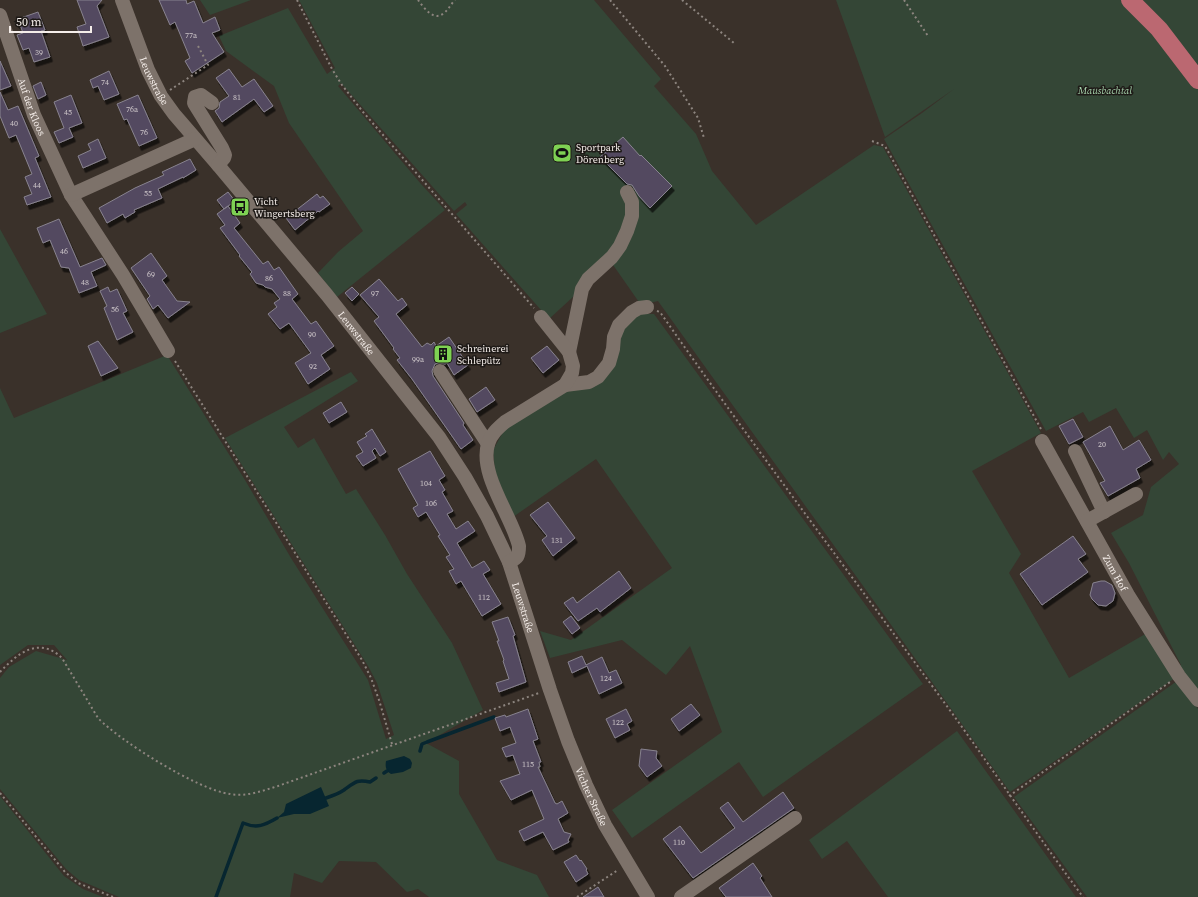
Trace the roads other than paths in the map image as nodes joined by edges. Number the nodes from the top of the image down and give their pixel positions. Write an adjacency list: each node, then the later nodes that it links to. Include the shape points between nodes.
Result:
1 (122, 0): 6 (street, Leuwstraße, via 140,52 155,85)
2 (1130, 0): 4 (main road, via 1159,29)
3 (0, 15): 9 (street, Auf der Kloos, via 34,115)
4 (1198, 80)
5 (212, 103): 7 (street, via 201,96 194,100 224,152 224,158)
6 (195, 139): 7 (street, Leuwstraße); 9 (street)
7 (218, 165): 24 (street, Leuwstraße, via 332,301 439,437 487,516)
8 (627, 192): 13 (street, via 632,202 628,231 612,257 588,279 582,289)
9 (71, 195): 12 (street, Auf der Kloos)
10 (647, 307): 15 (street, via 632,312 619,325 614,337 610,363 598,377 589,382)
11 (541, 317): 13 (street)
12 (168, 351)
13 (569, 352): 15 (street, via 573,366)
14 (440, 371): 17 (street)
15 (565, 385): 17 (street, via 505,422 496,429)
16 (1042, 441): 19 (street, Zum Hof)
17 (488, 444): 24 (street, via 488,464 492,479 519,546 517,559)
18 (1075, 452): 20 (street)
19 (1056, 466): 20 (street); 23 (street, Zum Hof)
20 (1081, 466): 22 (street)
21 (1136, 494): 22 (street)
22 (1104, 512): 23 (street)
23 (1087, 522): 26 (street, Zum Hof, via 1179,676)
24 (509, 562): 25 (street, Leuwstraße)
25 (550, 690): 28 (street, Vichter Straße, via 586,785 605,825)
26 (1198, 700)
27 (795, 818): 29 (street)
28 (648, 897)
29 (681, 897)

